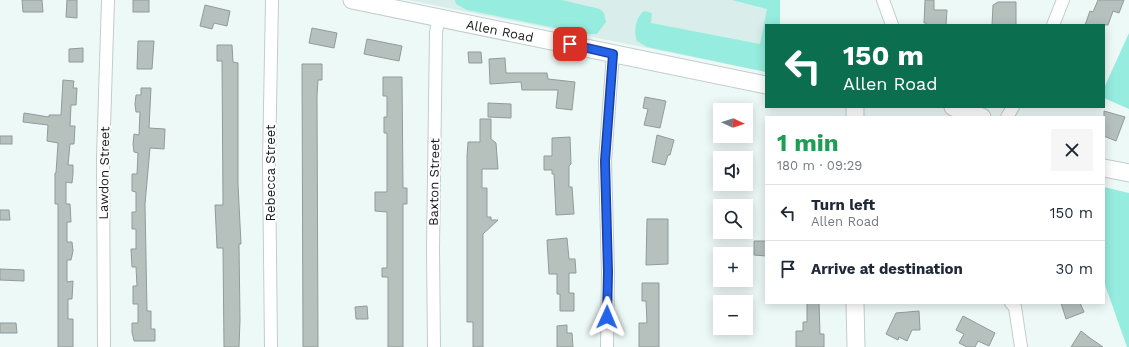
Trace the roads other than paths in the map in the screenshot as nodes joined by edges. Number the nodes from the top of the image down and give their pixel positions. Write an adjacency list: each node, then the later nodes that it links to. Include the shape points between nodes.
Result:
1 (108, 0): 17 (street, Lawdon Street, via 104,158)
2 (272, 0): 18 (street, Rebecca Street, via 269,162)
3 (352, 0): 6 (street, Allen Road)
4 (883, 0): 7 (street)
5 (1063, 0): 8 (street)
6 (439, 17): 9 (street, Allen Road); 19 (street, Baxton Street, via 436,32)
7 (892, 24)
8 (1053, 24)
9 (613, 54): 10 (street, Allen Road); 20 (street, via 605,161)
10 (765, 85)
11 (956, 108): 12 (street)
12 (979, 116)
13 (1105, 168): 14 (street)
14 (1129, 173)
15 (855, 304): 21 (street)
16 (1013, 304): 22 (street)
17 (104, 347)
18 (271, 347)
19 (434, 347)
20 (607, 347)
21 (856, 347)
22 (1021, 347)

